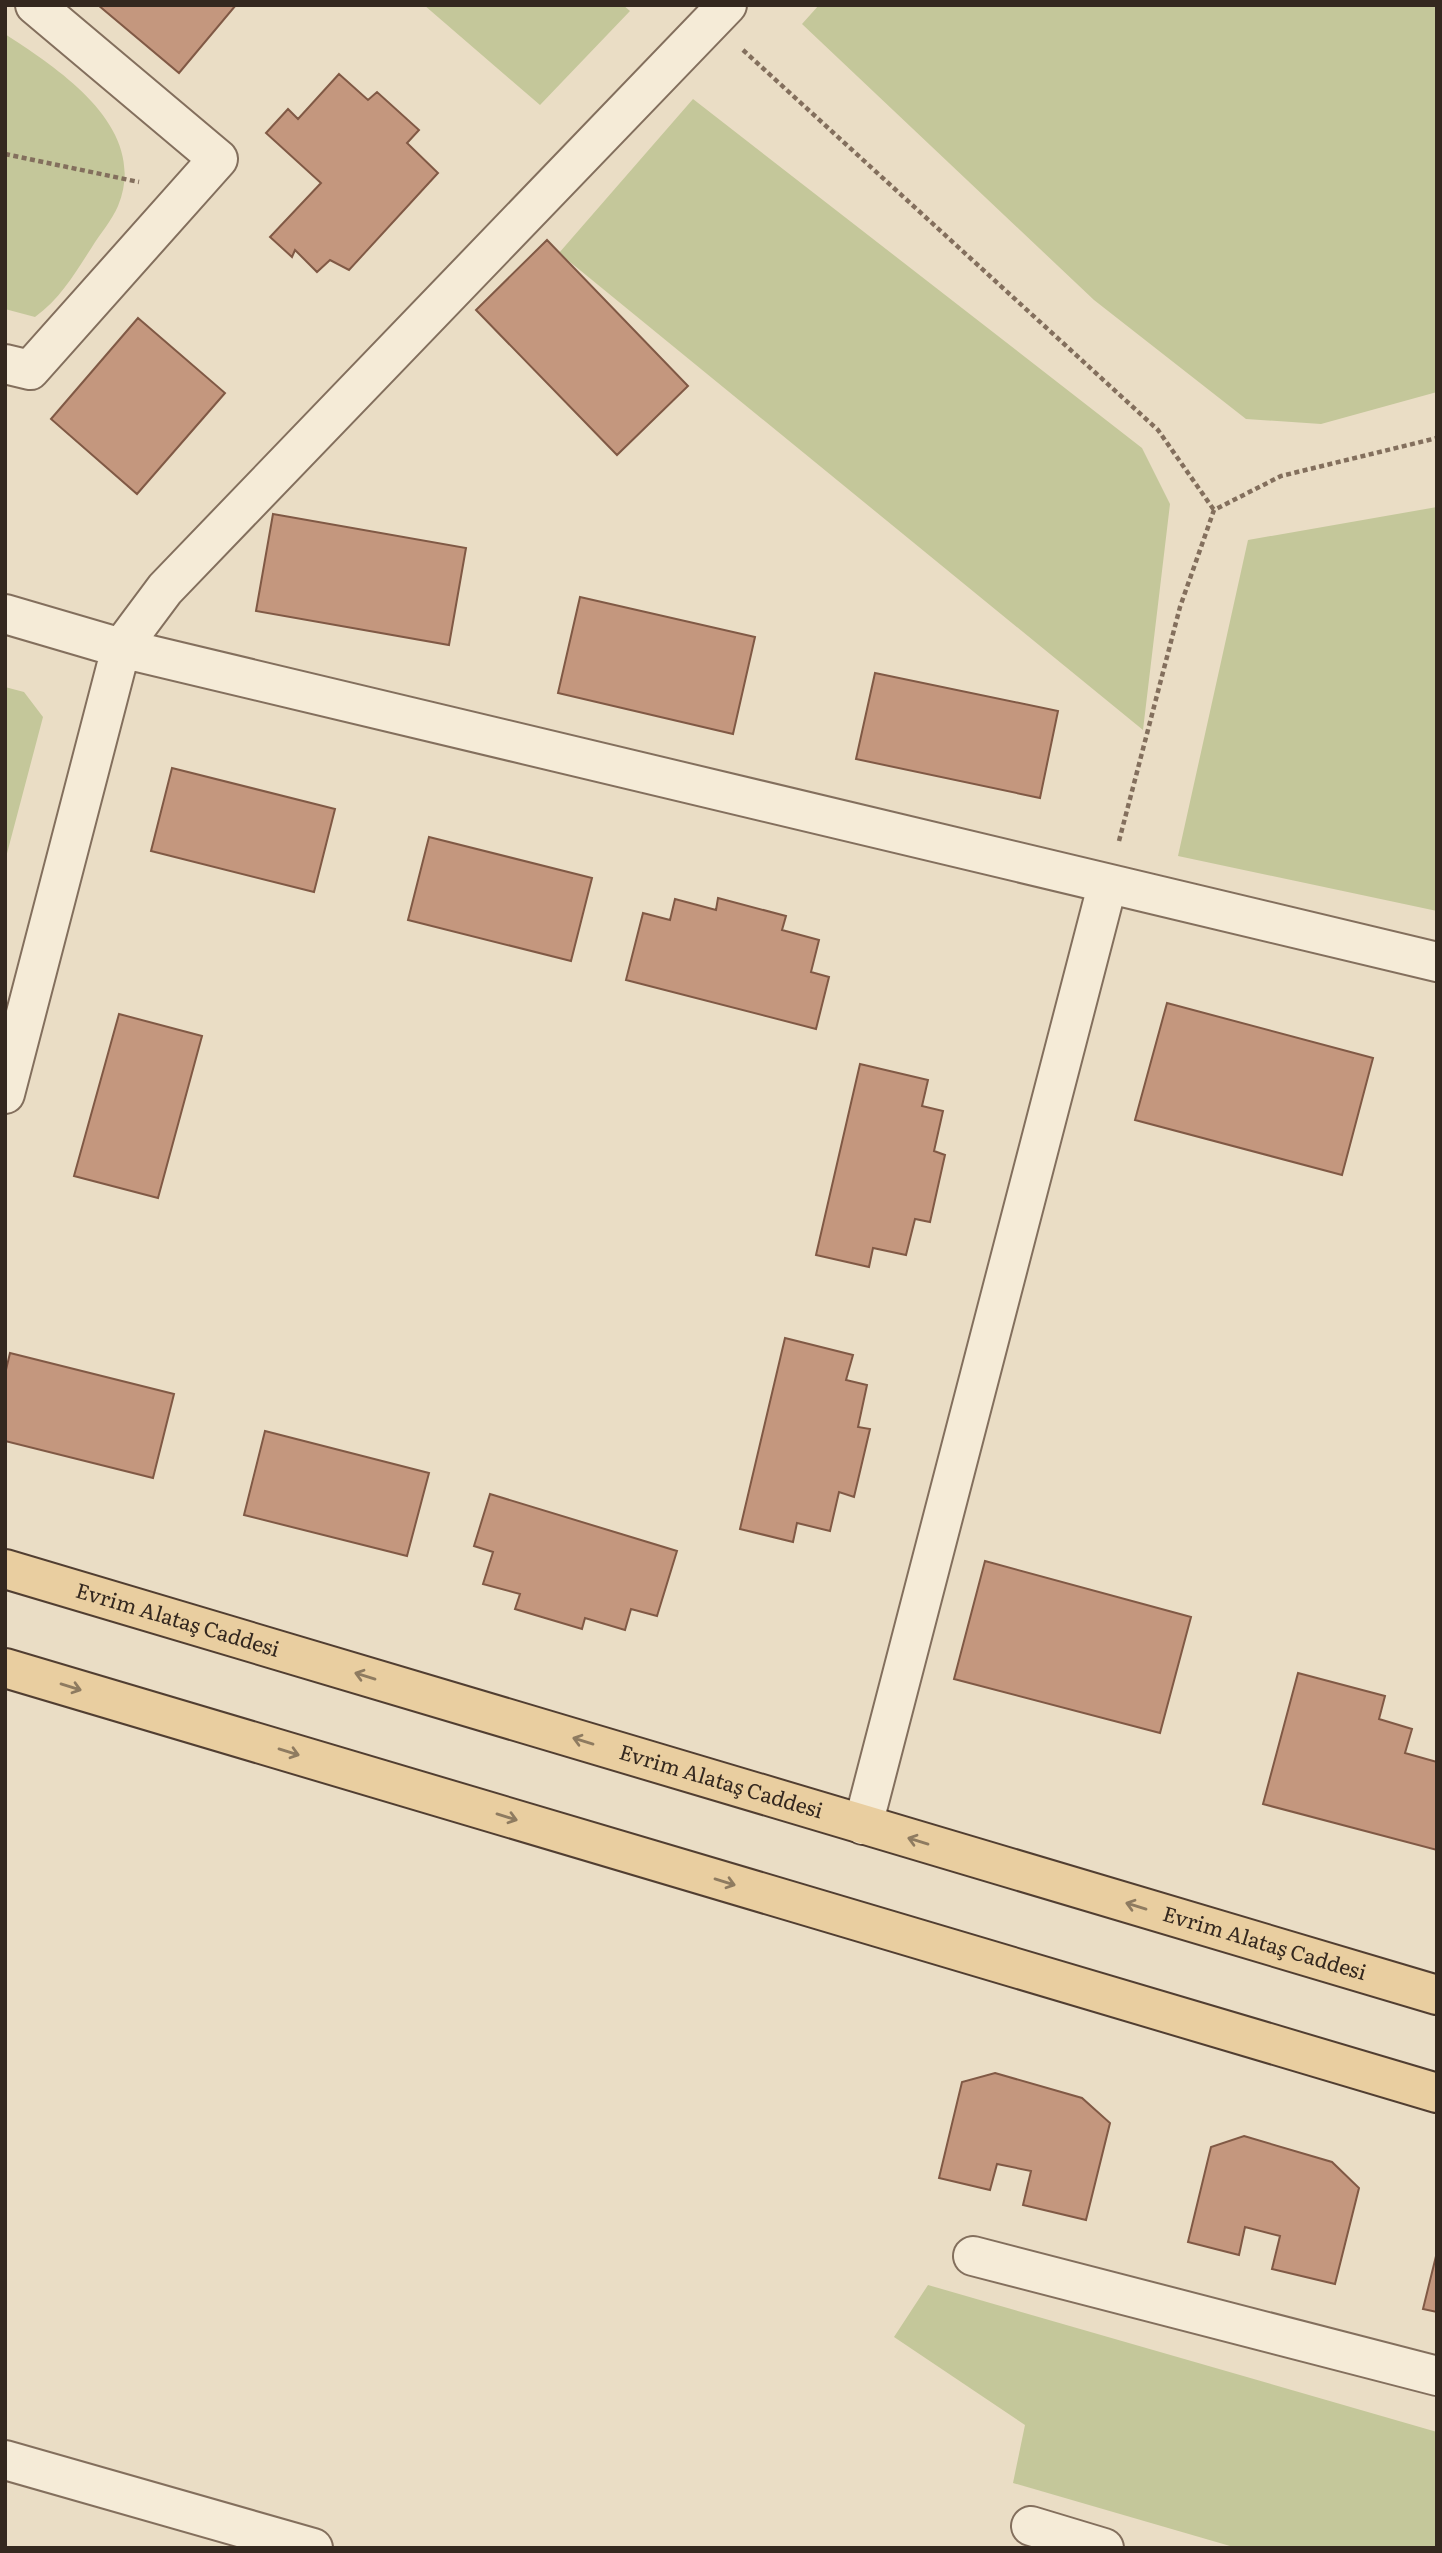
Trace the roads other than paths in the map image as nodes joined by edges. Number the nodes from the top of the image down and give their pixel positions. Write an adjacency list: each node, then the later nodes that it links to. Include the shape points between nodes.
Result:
1 (35, 5): 3 (street, via 218,159 30,370)
2 (711, 11): 5 (street, via 165,589)
3 (5, 364)
4 (5, 614): 5 (street)
5 (121, 648): 6 (street); 8 (street)
6 (1107, 886): 7 (street); 11 (street)
7 (1437, 962)
8 (5, 1094)
9 (5, 1569): 11 (main road, Evrim Alataş Caddesi, one-way to 9)
10 (5, 1668): 13 (main road, one-way to 13)
11 (863, 1825): 12 (main road, Evrim Alataş Caddesi, one-way to 11)
12 (1437, 1995)
13 (1437, 2093)
14 (973, 2256): 15 (street)
15 (1437, 2376)
16 (5, 2460): 18 (street)
17 (1031, 2526): 19 (street)
18 (313, 2548)
19 (1104, 2548)

